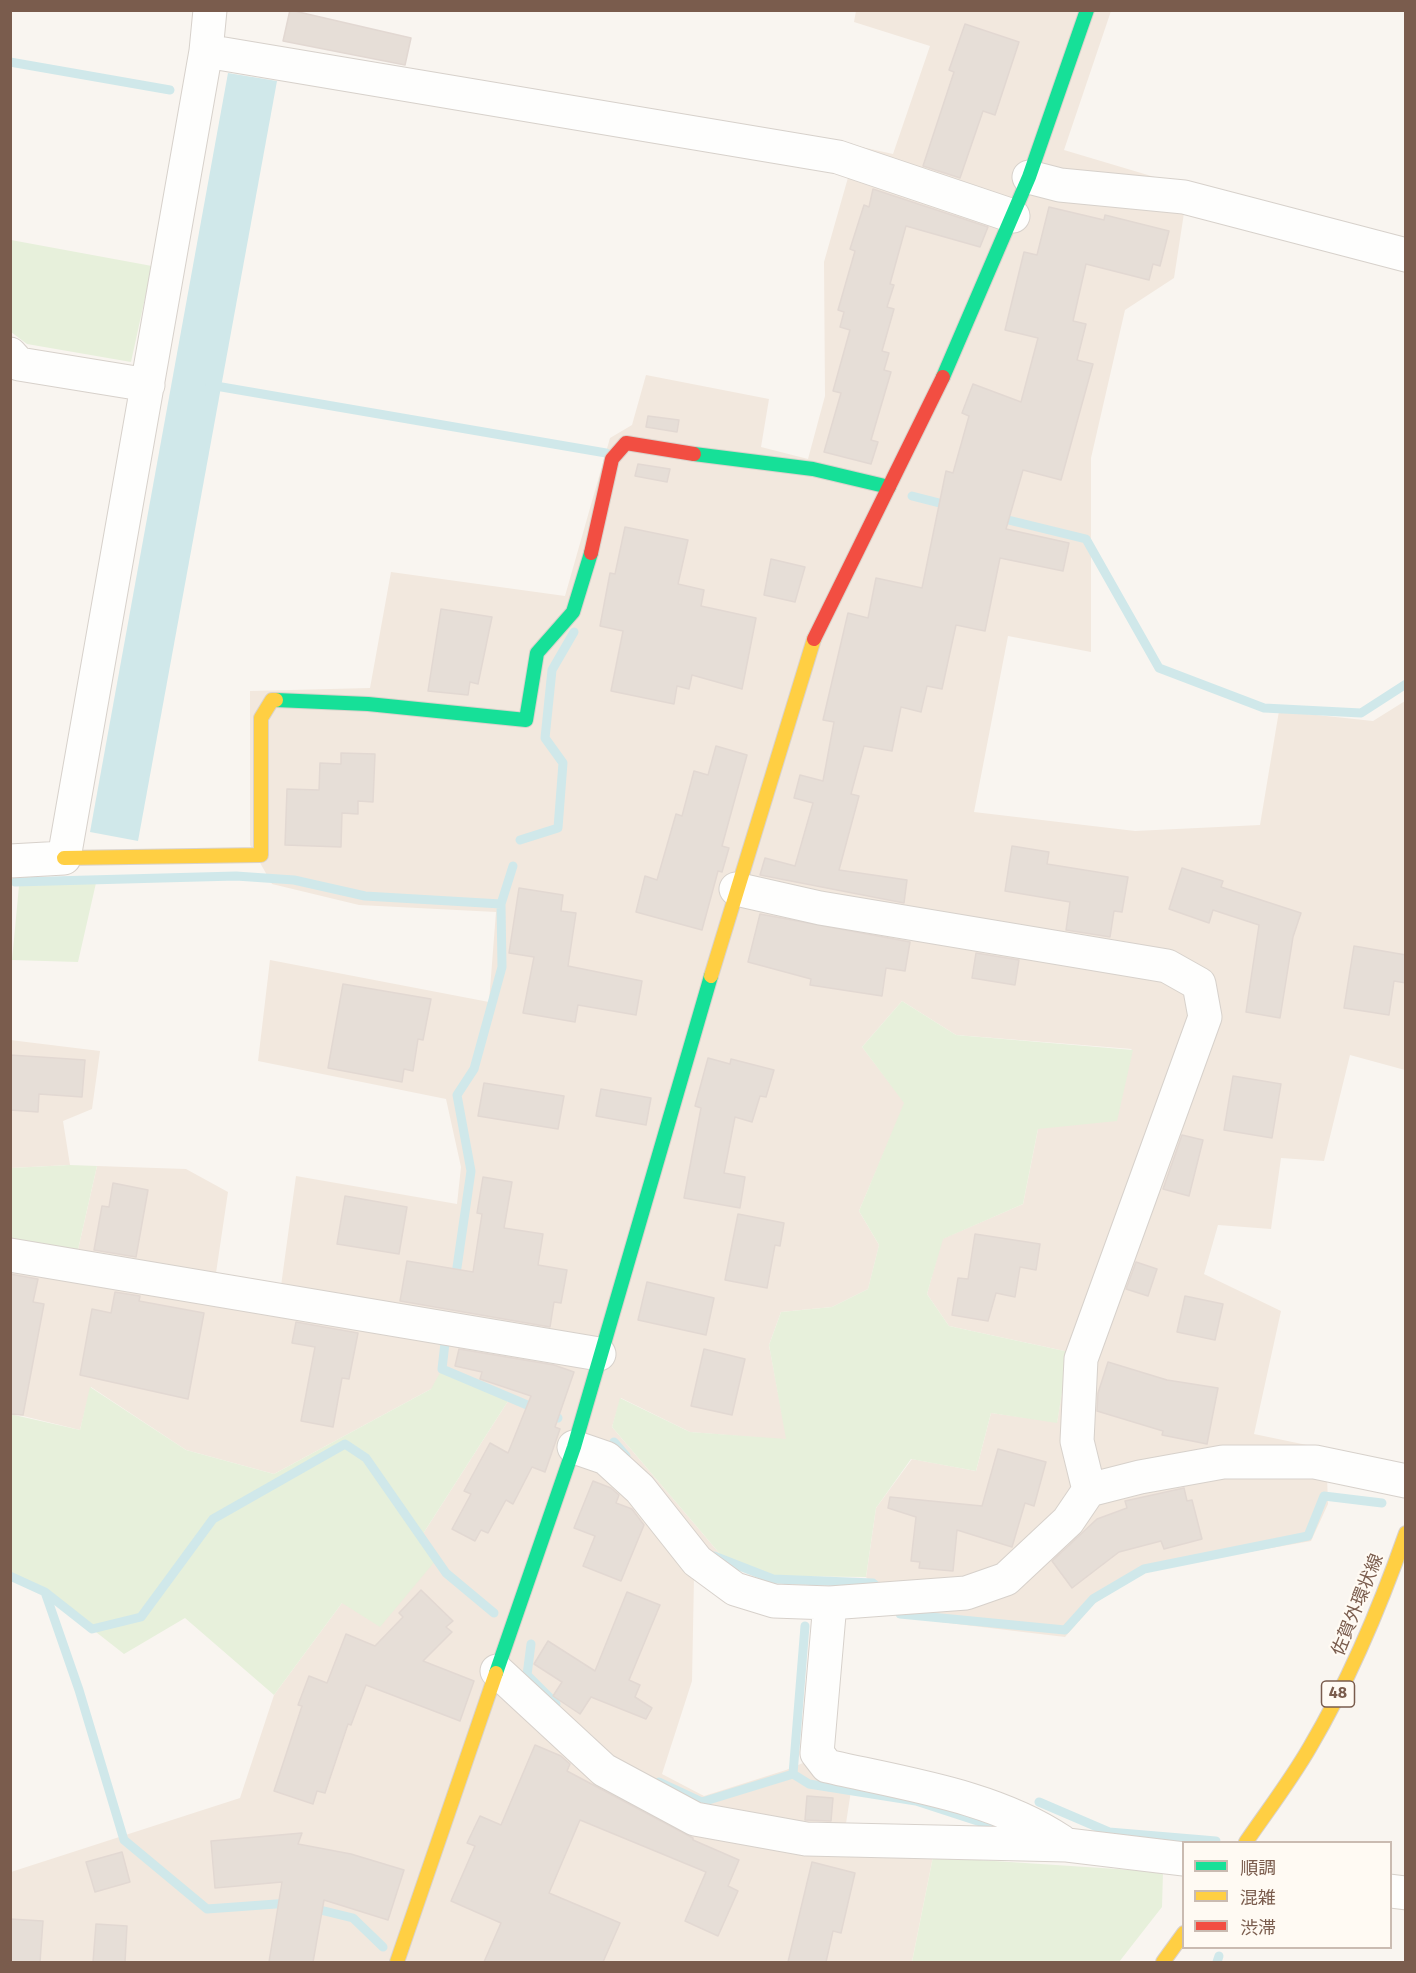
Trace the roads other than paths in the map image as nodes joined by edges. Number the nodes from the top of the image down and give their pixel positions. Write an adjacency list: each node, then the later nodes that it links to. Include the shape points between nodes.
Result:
1 (210, 10): 3 (street)
2 (1087, 10): 4 (street)
3 (206, 51): 5 (street, via 838,157); 8 (street)
4 (1029, 177): 5 (street); 6 (street, via 1060,185 1184,197)
5 (1013, 216): 9 (street, via 958,347)
6 (1406, 255)
7 (10, 354): 8 (street, via 19,364)
8 (148, 385): 10 (street)
9 (889, 487): 10 (street, via 813,469 626,443 612,459 595,542 573,612 537,652 526,720 368,704 272,700 261,718 261,855); 12 (street, via 813,641)
10 (64, 858): 11 (street)
11 (10, 861)
12 (736, 889): 14 (street); 17 (street, via 820,908 1167,966 1199,984 1205,1017 1081,1359 1077,1441)
13 (10, 1255): 14 (street)
14 (599, 1354): 15 (street)
15 (574, 1447): 19 (street, via 606,1458 640,1489 697,1561 735,1589 774,1601); 20 (street)
16 (1406, 1481): 17 (street, via 1315,1462 1223,1462)
17 (1089, 1490): 19 (street, via 1068,1521 1006,1580 966,1593)
18 (1406, 1533): 21 (street, 佐賀外環状線 / 48, via 1384,1596 1351,1670 1310,1746)
19 (830, 1603): 22 (street, via 817,1753 827,1766 951,1794 1040,1827)
20 (497, 1671): 22 (street, via 604,1770 695,1819 806,1839); 25 (street)
21 (1247, 1841)
22 (1067, 1845): 23 (street)
23 (1182, 1859)
24 (1182, 1936): 26 (street)
25 (397, 1962)
26 (1163, 1962)

